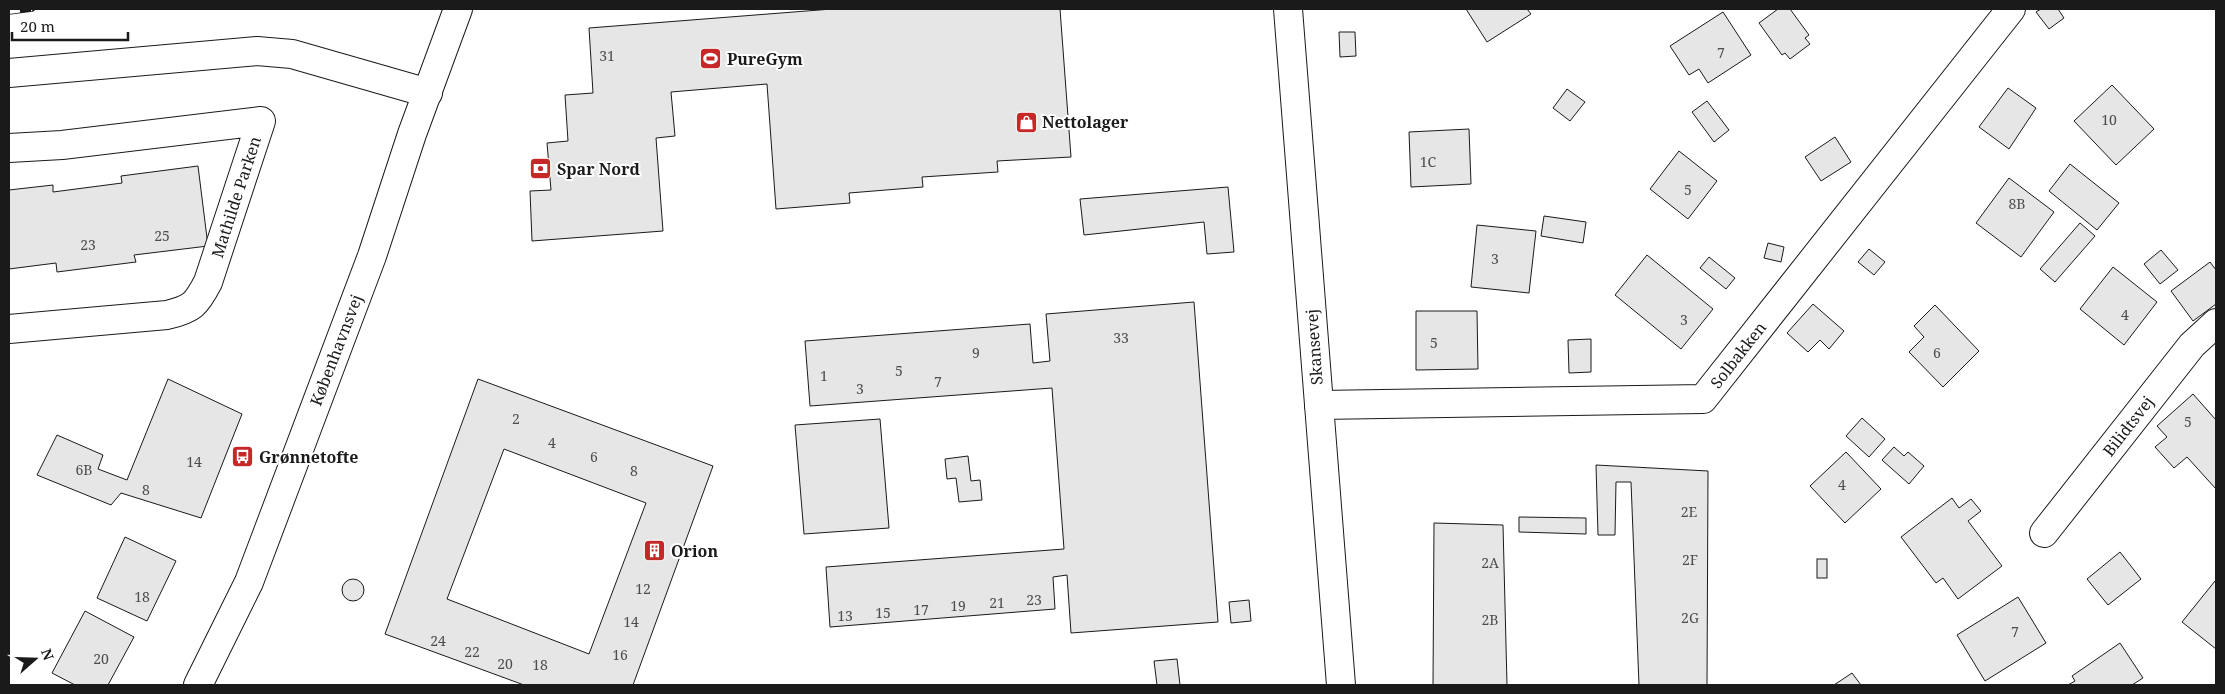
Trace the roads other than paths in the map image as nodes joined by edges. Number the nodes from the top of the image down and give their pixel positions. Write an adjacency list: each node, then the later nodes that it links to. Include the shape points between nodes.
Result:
1 (458, 9): 5 (street, Københavnsvej)
2 (1288, 9): 9 (street, Skansevej)
3 (2011, 9): 9 (street, Solbakken, via 1703,399)
4 (9, 73): 5 (street, via 257,52 292,54)
5 (428, 93): 11 (street, Københavnsvej, via 372,256 249,582)
6 (9, 148): 8 (street, Mathilde Parken, via 71,144 261,121 208,282 200,297 186,310 167,315)
7 (2216, 323): 10 (street, Bilidtsvej, via 2192,345)
8 (9, 329)
9 (1319, 405): 12 (street, Skansevej)
10 (2044, 533)
11 (198, 685)
12 (1341, 685)

